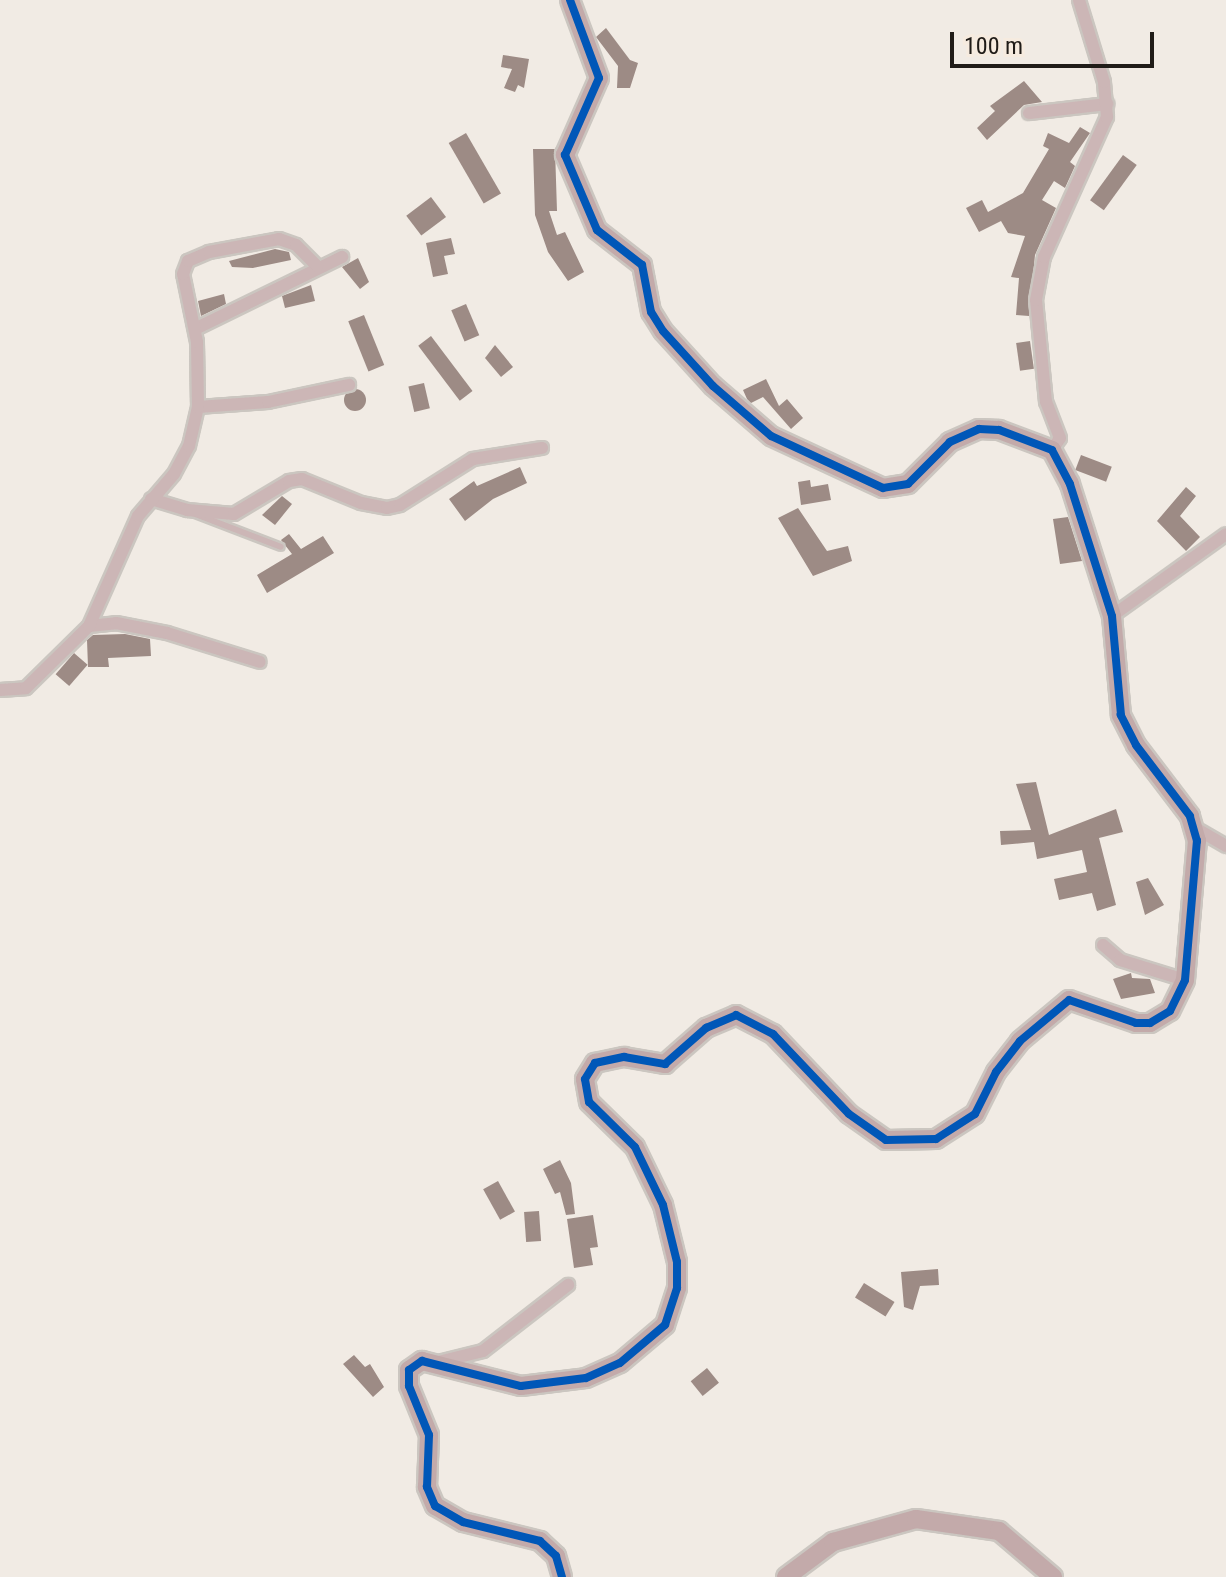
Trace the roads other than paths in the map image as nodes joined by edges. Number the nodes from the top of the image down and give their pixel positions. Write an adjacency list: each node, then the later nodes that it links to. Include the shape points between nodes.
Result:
1 (570, 0): 11 (street, via 599,78 565,148 586,211 602,235 642,265 651,312 663,331 740,412 793,450 883,488 908,484 950,442 979,429 1017,435)
2 (1079, 0): 3 (street)
3 (1107, 104): 4 (street); 11 (street, via 1105,133 1044,257 1036,300 1046,402 1060,438)
4 (1029, 113)
5 (342, 257): 6 (street)
6 (317, 266): 7 (street); 7 (street, via 296,245 279,239 195,257 183,274)
7 (195, 329): 9 (street)
8 (349, 385): 9 (street, via 268,402)
9 (198, 407): 12 (street, via 189,446 174,474)
10 (542, 448): 13 (street, via 473,459 387,508 302,479 289,481 234,514)
11 (1052, 450): 16 (street, via 1070,484)
12 (151, 499): 13 (street); 17 (street, via 118,556)
13 (187, 510): 15 (lane, via 205,522)
14 (1226, 534): 16 (street)
15 (281, 547)
16 (1112, 616): 20 (street, via 1124,723)
17 (89, 626): 18 (street, via 116,623 167,633); 19 (street, via 26,688)
18 (260, 662)
19 (0, 690)
20 (1195, 828): 21 (street); 23 (street, via 1195,896)
21 (1226, 846)
22 (1103, 945): 23 (street, via 1120,960)
23 (1185, 980): 25 (street, via 1170,1011 1150,1023 1119,1021 1079,999 1069,1000 1020,1041 975,1114 936,1139 886,1140 849,1114 773,1034 736,1015 706,1028 665,1064 624,1057 599,1061 585,1079 589,1102 635,1147 663,1205 677,1262 677,1288 665,1325 620,1363 586,1378 521,1386)
24 (568, 1285): 25 (street, via 483,1351)
25 (431, 1363): 26 (street, via 413,1364 409,1386 429,1435 427,1487 435,1506 463,1522 540,1541 556,1556)
26 (562, 1577)
27 (786, 1577): 28 (street, via 833,1542 916,1519 999,1531)
28 (1053, 1577)

